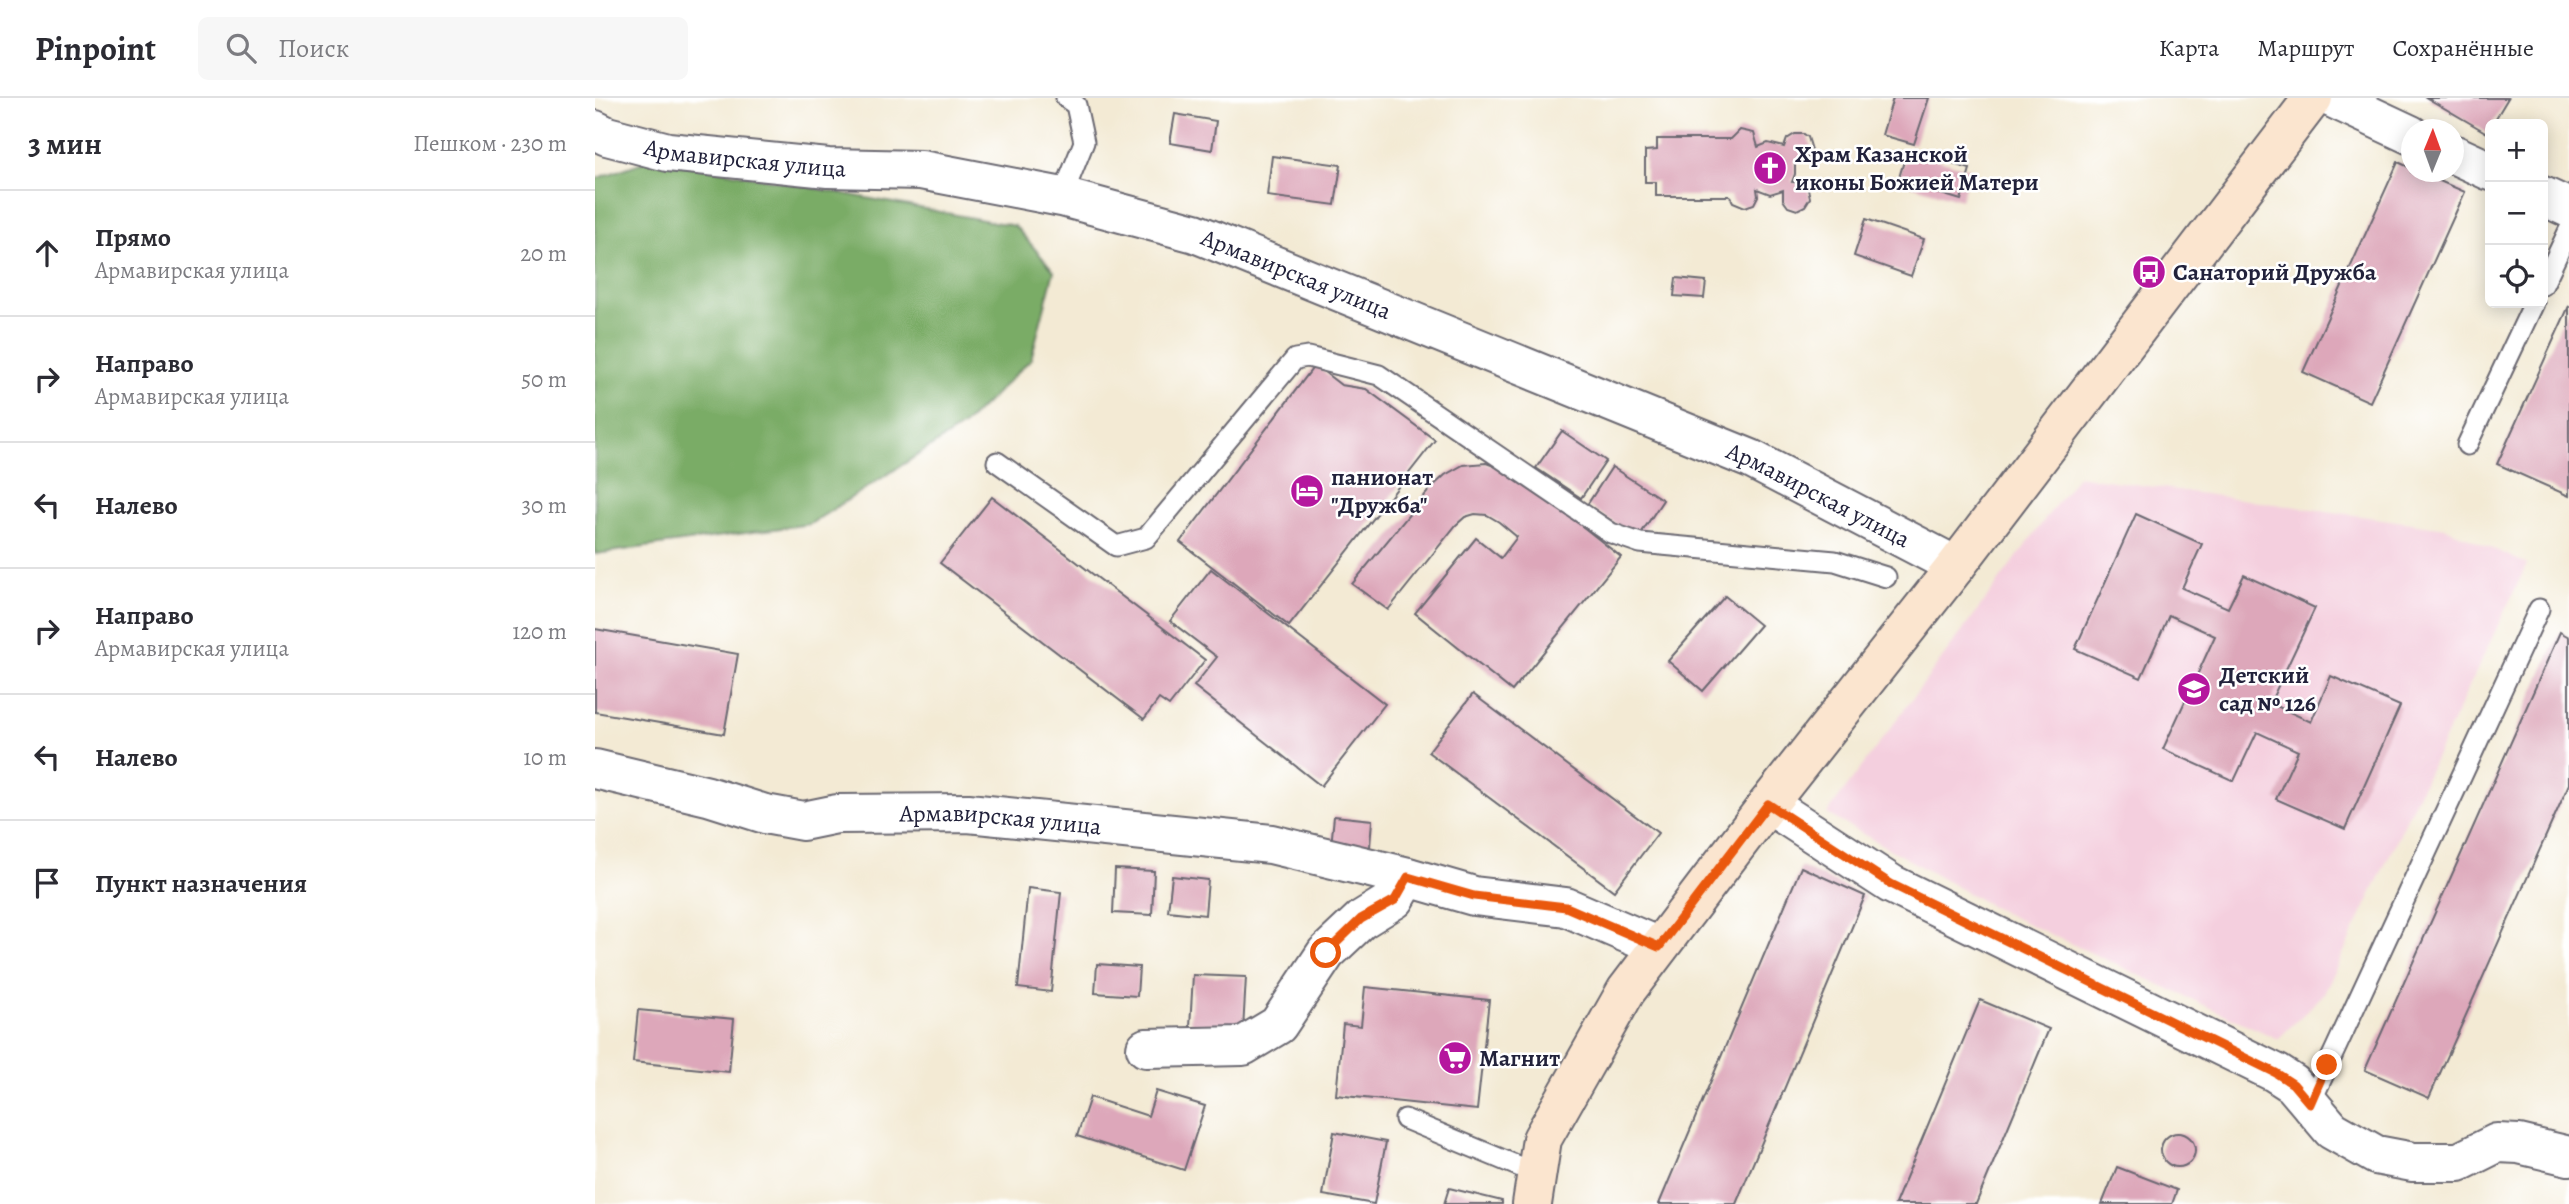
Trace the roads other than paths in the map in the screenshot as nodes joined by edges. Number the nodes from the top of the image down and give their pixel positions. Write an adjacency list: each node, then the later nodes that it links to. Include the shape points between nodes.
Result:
1 (1066, 98): 8 (lane, via 1076,105 1084,142)
2 (2313, 98): 16 (main road)
3 (2332, 98): 5 (street)
4 (595, 130): 8 (street, Армавирская улица, via 668,152 828,169 921,170)
5 (2401, 130)
6 (2464, 159): 7 (street)
7 (2485, 170)
8 (1062, 197): 16 (street, Армавирская улица, via 1195,233 1738,453)
9 (2548, 198): 10 (street)
10 (2569, 208)
11 (2569, 230): 12 (lane)
12 (2548, 274)
13 (2532, 308): 14 (lane)
14 (2467, 445)
15 (997, 462): 17 (lane, via 1116,546 1146,538 1295,359 1308,357 1379,375 1611,533 1640,544 1835,561)
16 (1956, 566): 20 (main road)
17 (1887, 577)
18 (2539, 609): 24 (lane)
19 (595, 769): 21 (street, Армавирская улица, via 803,821 837,814 968,813 1271,844)
20 (1768, 804): 22 (main road); 24 (street, via 1891,884 2276,1073)
21 (1408, 877): 22 (street, Армавирская улица, via 1474,896 1566,907); 23 (street, via 1395,900 1361,919 1326,953 1278,1025 1243,1046)
22 (1659, 947): 27 (main road, via 1626,991 1542,1139)
23 (1146, 1048)
24 (2310, 1104): 26 (street, via 2332,1130 2377,1155 2413,1162 2459,1162 2497,1143)
25 (1405, 1119): 27 (lane)
26 (2569, 1156)
27 (1534, 1189)

